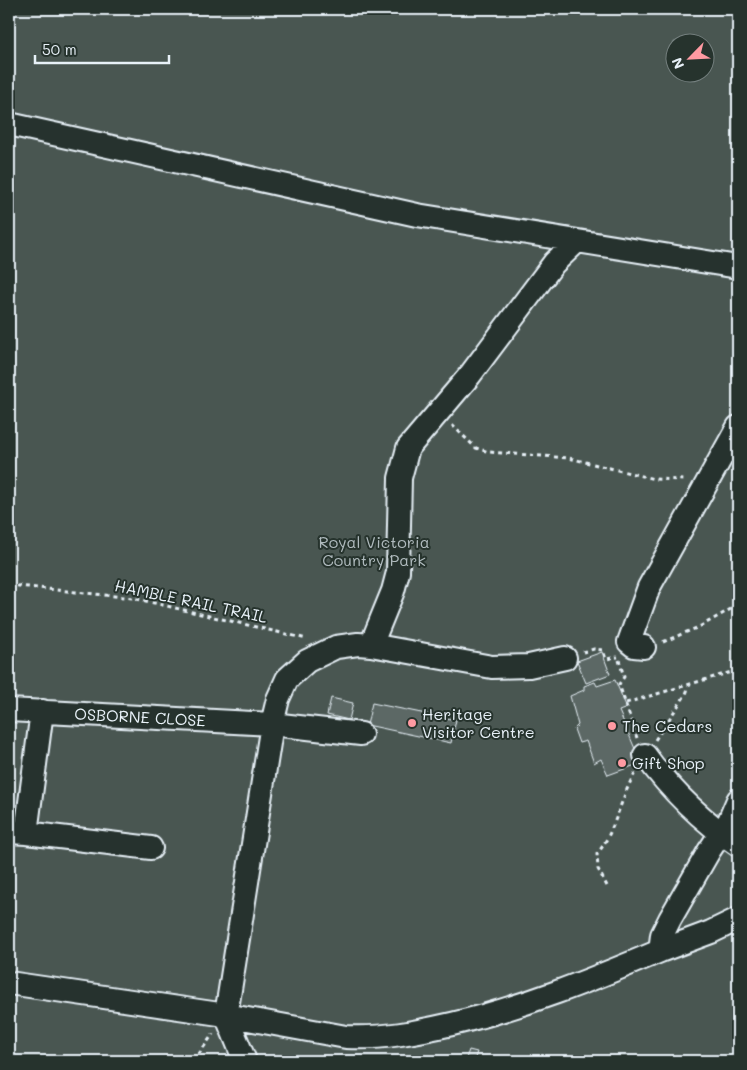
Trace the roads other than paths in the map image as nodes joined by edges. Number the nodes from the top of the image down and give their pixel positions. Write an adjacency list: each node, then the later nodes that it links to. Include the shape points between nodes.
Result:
1 (9, 124): 2 (lane, via 417,215)
2 (575, 242): 3 (lane); 5 (lane, via 554,263 470,375 408,448 400,478 398,572)
3 (738, 267)
4 (738, 427): 6 (lane, via 649,587 633,626 630,643)
5 (371, 645): 7 (lane, via 492,667 529,666); 10 (lane, via 336,647 307,661 287,679)
6 (644, 646)
7 (565, 658)
8 (9, 710): 9 (lane, OSBORNE CLOSE)
9 (42, 711): 10 (lane, OSBORNE CLOSE); 14 (lane)
10 (272, 724): 11 (lane, OSBORNE CLOSE); 20 (lane)
11 (361, 734)
12 (645, 755): 15 (lane, via 677,795)
13 (738, 800): 15 (lane)
14 (17, 833): 16 (lane)
15 (729, 839): 18 (lane, via 670,919 662,935)
16 (151, 848)
17 (738, 919): 18 (lane)
18 (660, 951): 20 (lane, via 516,1007 399,1034 346,1037)
19 (9, 982): 20 (lane)
20 (226, 1015): 21 (lane)
21 (245, 1061)

